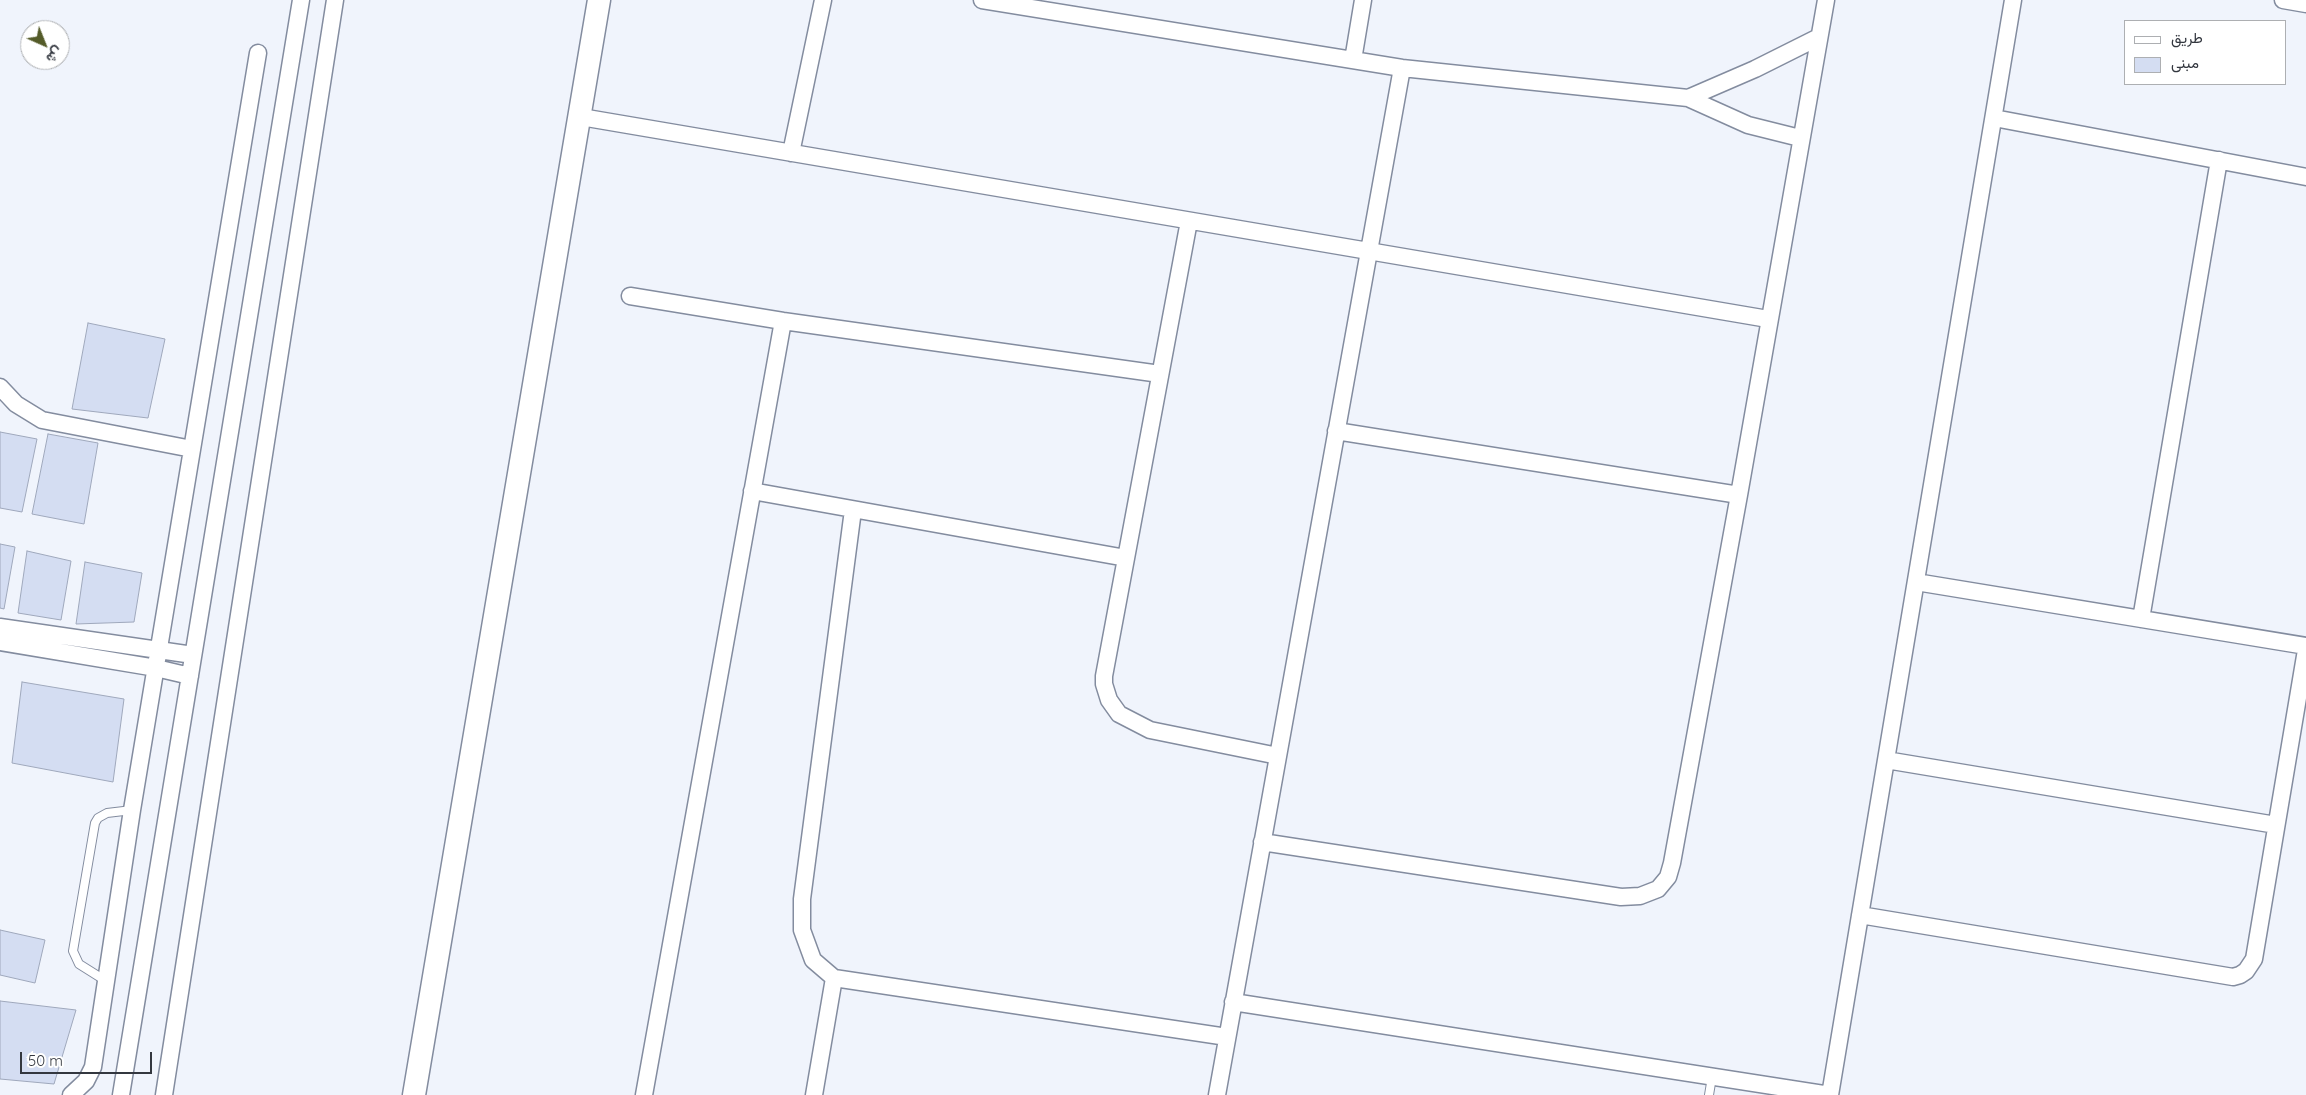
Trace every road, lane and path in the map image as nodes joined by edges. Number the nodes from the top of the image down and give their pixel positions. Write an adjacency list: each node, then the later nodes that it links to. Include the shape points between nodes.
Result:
1 (301, 0): 43 (street)
2 (335, 0): 59 (street)
3 (599, 0): 17 (street)
4 (823, 0): 20 (street)
5 (982, 0): 10 (street)
6 (1363, 0): 14 (street)
7 (1826, 0): 12 (street)
8 (2013, 0): 18 (street)
9 (2283, 0): 11 (street)
10 (1000, 1): 14 (street)
11 (2306, 4)
12 (1818, 38): 16 (street); 19 (street)
13 (258, 53): 31 (street, via 214,283)
14 (1353, 60): 15 (street)
15 (1402, 68): 16 (street); 24 (street)
16 (1688, 98): 19 (street, via 1748,125)
17 (580, 117): 20 (street); 60 (street)
18 (1994, 118): 21 (street); 36 (street)
19 (1800, 138): 26 (street)
20 (791, 153): 23 (street)
21 (2220, 160): 22 (street); 37 (street)
22 (2306, 177)
23 (1189, 221): 24 (street); 28 (street)
24 (1369, 252): 26 (street); 30 (street)
25 (630, 296): 27 (street)
26 (1768, 319): 33 (street)
27 (783, 321): 28 (street); 32 (street)
28 (1160, 374): 35 (street)
29 (0, 387): 31 (street, via 16,404 42,420)
30 (1336, 431): 33 (street); 46 (street)
31 (192, 449): 41 (street)
32 (752, 491): 34 (street); 61 (street)
33 (1739, 495): 50 (street, via 1672,863 1668,877 1658,889 1640,896 1621,897)
34 (853, 510): 35 (street); 52 (street, via 802,899 802,930 812,960)
35 (1126, 558): 46 (street, via 1104,676 1106,692 1114,708 1126,719 1150,730)
36 (1916, 582): 37 (street); 47 (street)
37 (2141, 619): 40 (street)
38 (0, 627): 41 (street)
39 (0, 642): 44 (street)
40 (2306, 646)
41 (159, 650): 43 (street); 44 (street)
42 (2306, 650): 49 (street)
43 (193, 655): 45 (street)
44 (156, 668): 45 (street); 48 (street)
45 (190, 676): 58 (street)
46 (1278, 756): 50 (street)
47 (1886, 760): 49 (street); 51 (street)
48 (132, 810): 53 (street); 53 (lane, via 107,813 95,823 73,951 79,964)
49 (2276, 825): 51 (street, via 2254,959 2246,971 2233,977)
50 (1262, 842): 54 (street)
51 (1860, 915): 65 (street)
52 (834, 978): 55 (street); 62 (street)
53 (106, 980): 57 (street, via 93,1067 86,1081)
54 (1233, 1002): 55 (street); 56 (street)
55 (1227, 1037): 63 (street)
56 (1712, 1076): 64 (lane); 65 (street)
57 (71, 1095)
58 (121, 1095)
59 (164, 1095)
60 (414, 1095)
61 (644, 1095)
62 (814, 1095)
63 (1216, 1095)
64 (1709, 1095)
65 (1830, 1095)

